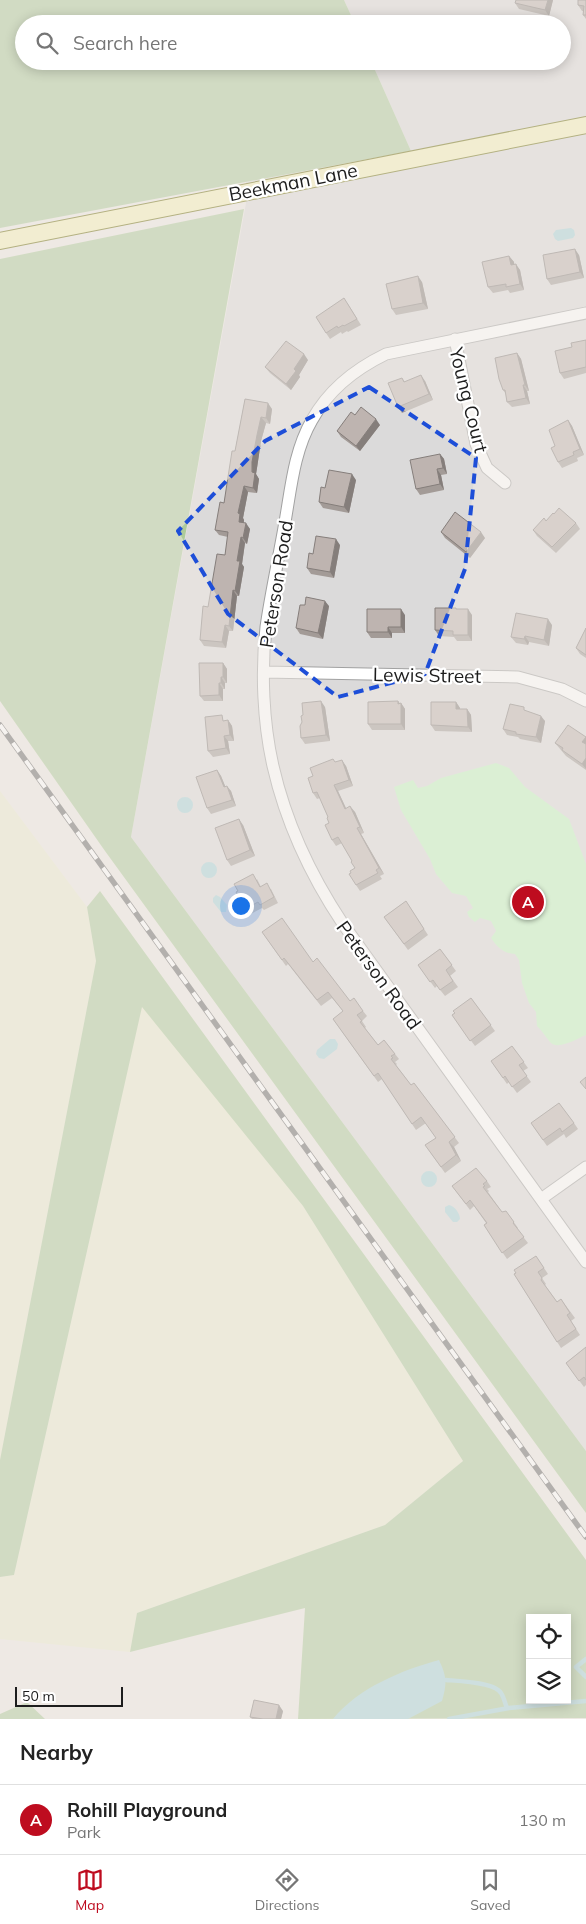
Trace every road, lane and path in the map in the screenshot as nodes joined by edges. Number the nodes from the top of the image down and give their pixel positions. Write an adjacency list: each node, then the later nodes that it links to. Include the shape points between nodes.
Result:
1 (586, 125): 2 (street, Beekman Lane)
2 (0, 240)
3 (586, 313): 4 (street, Peterson Road)
4 (454, 339): 5 (street, Young Court, via 476,444 487,468); 6 (street, Peterson Road, via 386,354 364,364 323,402 311,421 301,443 295,469 266,628)
5 (505, 483)
6 (264, 672): 7 (street, Lewis Street, via 518,677 562,689); 9 (street, Peterson Road, via 272,765 282,802 313,875 343,924)
7 (586, 700)
8 (586, 1167): 9 (street)
9 (541, 1199): 10 (street, Peterson Road)
10 (586, 1262)

